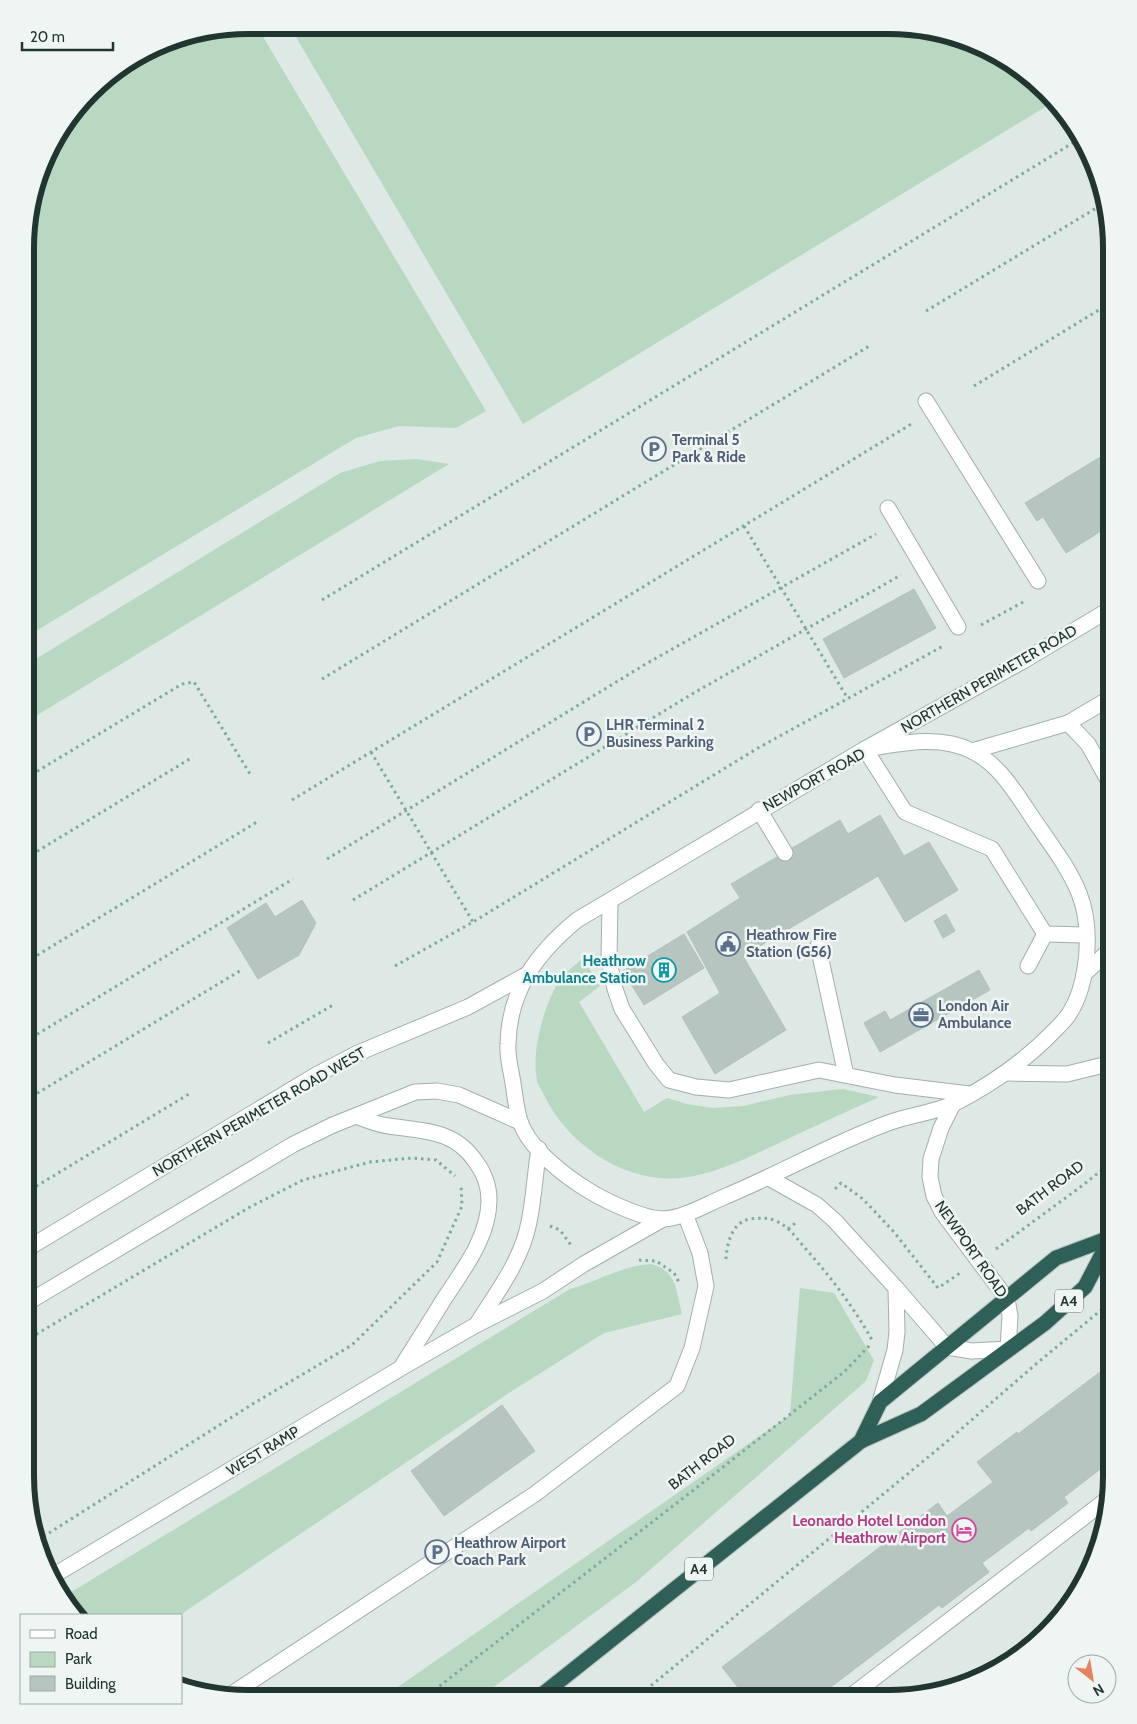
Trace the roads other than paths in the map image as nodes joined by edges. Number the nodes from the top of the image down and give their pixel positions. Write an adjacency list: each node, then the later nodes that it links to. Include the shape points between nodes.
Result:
1 (926, 401): 3 (street)
2 (888, 508): 5 (street)
3 (1038, 581)
4 (1103, 614): 8 (street, NORTHERN PERIMETER ROAD, via 1024,662)
5 (958, 627)
6 (1103, 702): 7 (street)
7 (1068, 723): 9 (street); 10 (street, via 1088,744)
8 (865, 749): 9 (street, NEWPORT ROAD, via 938,741); 11 (street, NEWPORT ROAD); 14 (street, via 905,812 992,849)
9 (972, 751): 15 (street, NEWPORT ROAD, via 995,766 1012,787 1067,870 1084,911)
10 (1103, 771)
11 (759, 810): 12 (street); 13 (street, NEWPORT ROAD)
12 (785, 852)
13 (610, 901): 20 (street, NEWPORT ROAD, via 556,937); 23 (street, via 609,961 615,989 622,1009 669,1080 729,1090 819,1070)
14 (1045, 934): 15 (street); 18 (street)
15 (1086, 935): 19 (street, NEWPORT ROAD)
16 (818, 946): 23 (street)
17 (1103, 956): 19 (street)
18 (1028, 966)
19 (1084, 974): 22 (street, NEWPORT ROAD, via 1067,1018 1037,1049)
20 (526, 975): 27 (street, via 514,1006 507,1046); 33 (street, NORTHERN PERIMETER ROAD WEST, via 468,1007 358,1053 316,1075)
21 (1103, 1065): 22 (street, via 1067,1074)
22 (1006, 1073): 24 (street, NEWPORT ROAD)
23 (846, 1075): 24 (street)
24 (969, 1094): 25 (street, NEWPORT ROAD)
25 (953, 1104): 29 (street, via 888,1123); 37 (street, NEWPORT ROAD, via 931,1159 934,1196 942,1212)
26 (356, 1116): 27 (street, via 414,1092 437,1091 459,1095); 36 (street, via 294,1144); 41 (street, via 387,1126 445,1136 473,1156 488,1184 484,1230)
27 (520, 1122): 28 (street)
28 (539, 1149): 31 (street, via 557,1169 602,1198 637,1213); 38 (street, WEST RAMP, via 530,1221 524,1240 514,1264)
29 (769, 1178): 30 (street); 35 (street, via 817,1205)
30 (685, 1214): 31 (street); 46 (street, via 700,1253 706,1286 692,1348 676,1386 535,1494)
31 (663, 1219): 38 (street, WEST RAMP, via 543,1291)
32 (1103, 1240): 37 (highway, A4, via 1056,1258)
33 (34, 1245)
34 (1103, 1252): 40 (highway, A4, via 1085,1287 1045,1323)
35 (896, 1288): 39 (street); 42 (street, via 895,1350)
36 (34, 1299)
37 (1007, 1299): 39 (highway, A4); 40 (street, NEWPORT ROAD, via 1010,1316)
38 (476, 1325): 41 (street, WEST RAMP)
39 (947, 1347): 40 (street, via 972,1351); 42 (highway, A4)
40 (1008, 1349): 43 (highway, A4, via 921,1414)
41 (401, 1368): 45 (street, WEST RAMP)
42 (880, 1402): 43 (highway, A4)
43 (861, 1441): 47 (highway, A4)
44 (1101, 1504): 48 (street)
45 (57, 1573)
46 (237, 1690)
47 (548, 1690)
48 (859, 1690)

